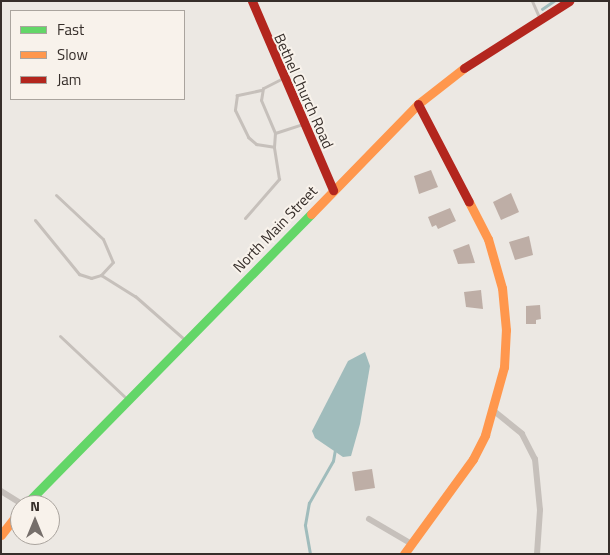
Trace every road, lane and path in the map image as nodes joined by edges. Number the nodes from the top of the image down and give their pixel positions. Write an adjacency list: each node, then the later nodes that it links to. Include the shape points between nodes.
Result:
1 (252, 1): 5 (main road, Bethel Church Road)
2 (532, 1): 4 (lane)
3 (569, 1): 4 (main road, North Main Street)
4 (540, 19): 7 (main road, North Main Street, via 481,55)
5 (283, 78): 6 (lane); 8 (main road, Bethel Church Road)
6 (261, 90): 9 (lane, via 261,100); 10 (lane, via 237,95 235,110 248,137 256,144)
7 (418, 104): 11 (main road, North Main Street); 19 (main road, via 488,239 502,288 506,330 504,368)
8 (302, 124): 9 (lane); 11 (main road, Bethel Church Road)
9 (275, 133): 10 (lane)
10 (274, 147): 13 (lane, via 279,179)
11 (333, 190): 17 (main road, North Main Street)
12 (56, 195): 15 (lane, via 103,238 113,262)
13 (245, 218)
14 (35, 220): 15 (lane, via 79,274 91,278)
15 (101, 275): 17 (lane, via 135,296)
16 (60, 336): 18 (lane)
17 (186, 341): 18 (main road, North Main Street)
18 (128, 399): 20 (main road, North Main Street)
19 (494, 411): 24 (main road, via 473,459); 26 (street, via 522,434 535,459 540,510)
20 (34, 495)
21 (369, 519): 24 (street)
22 (10, 524): 23 (main road)
23 (1, 535)
24 (410, 543): 25 (main road)
25 (404, 554)
26 (537, 554)

